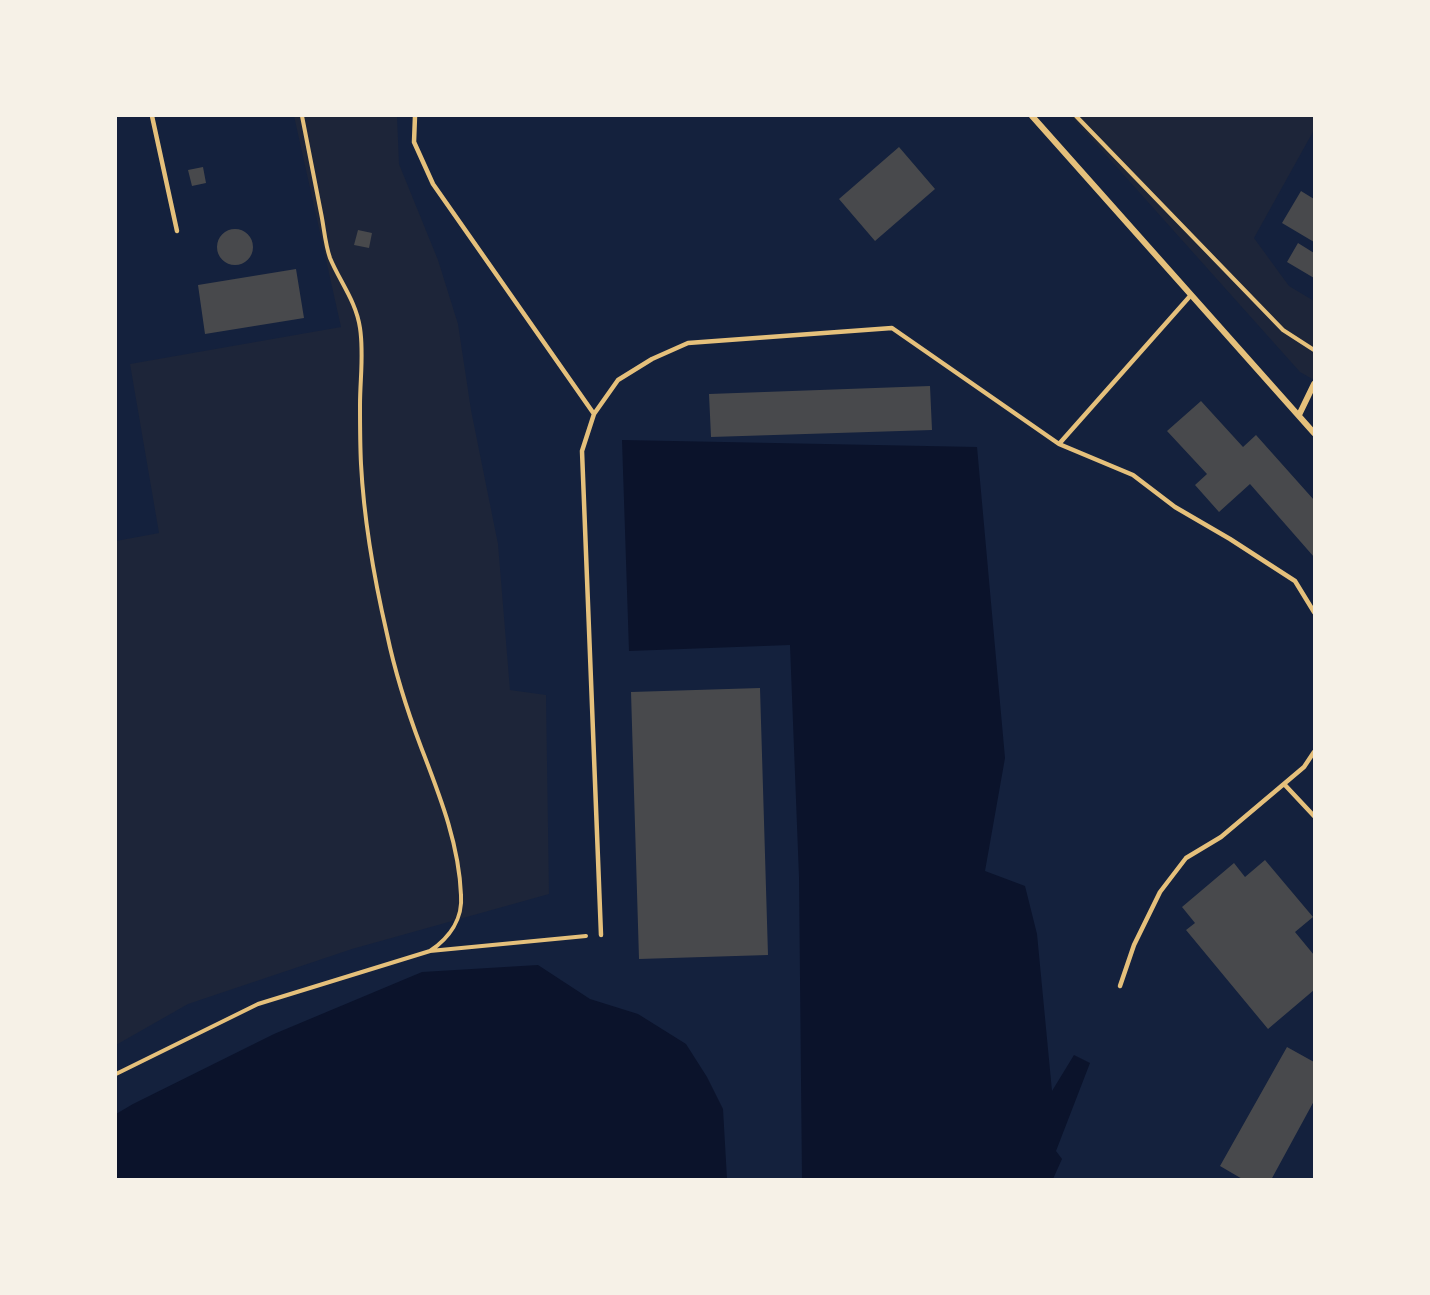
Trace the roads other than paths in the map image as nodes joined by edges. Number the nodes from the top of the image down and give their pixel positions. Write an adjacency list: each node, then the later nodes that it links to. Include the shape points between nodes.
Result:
1 (152, 116): 4 (lane)
2 (415, 116): 7 (lane, via 414,142 433,184)
3 (1032, 116): 5 (street)
4 (177, 231)
5 (1191, 295): 8 (street); 10 (lane)
6 (1314, 384): 8 (street)
7 (594, 414): 10 (lane, via 618,380 688,343 892,328); 15 (lane, via 582,451)
8 (1299, 415): 9 (street)
9 (1314, 433)
10 (1059, 444): 11 (lane, via 1133,475 1175,507 1280,571 1295,581)
11 (1314, 612)
12 (1314, 752): 13 (lane)
13 (1284, 784): 14 (lane); 16 (lane, via 1221,837 1186,858 1160,891 1134,945)
14 (1314, 816)
15 (601, 935)
16 (1120, 986)

